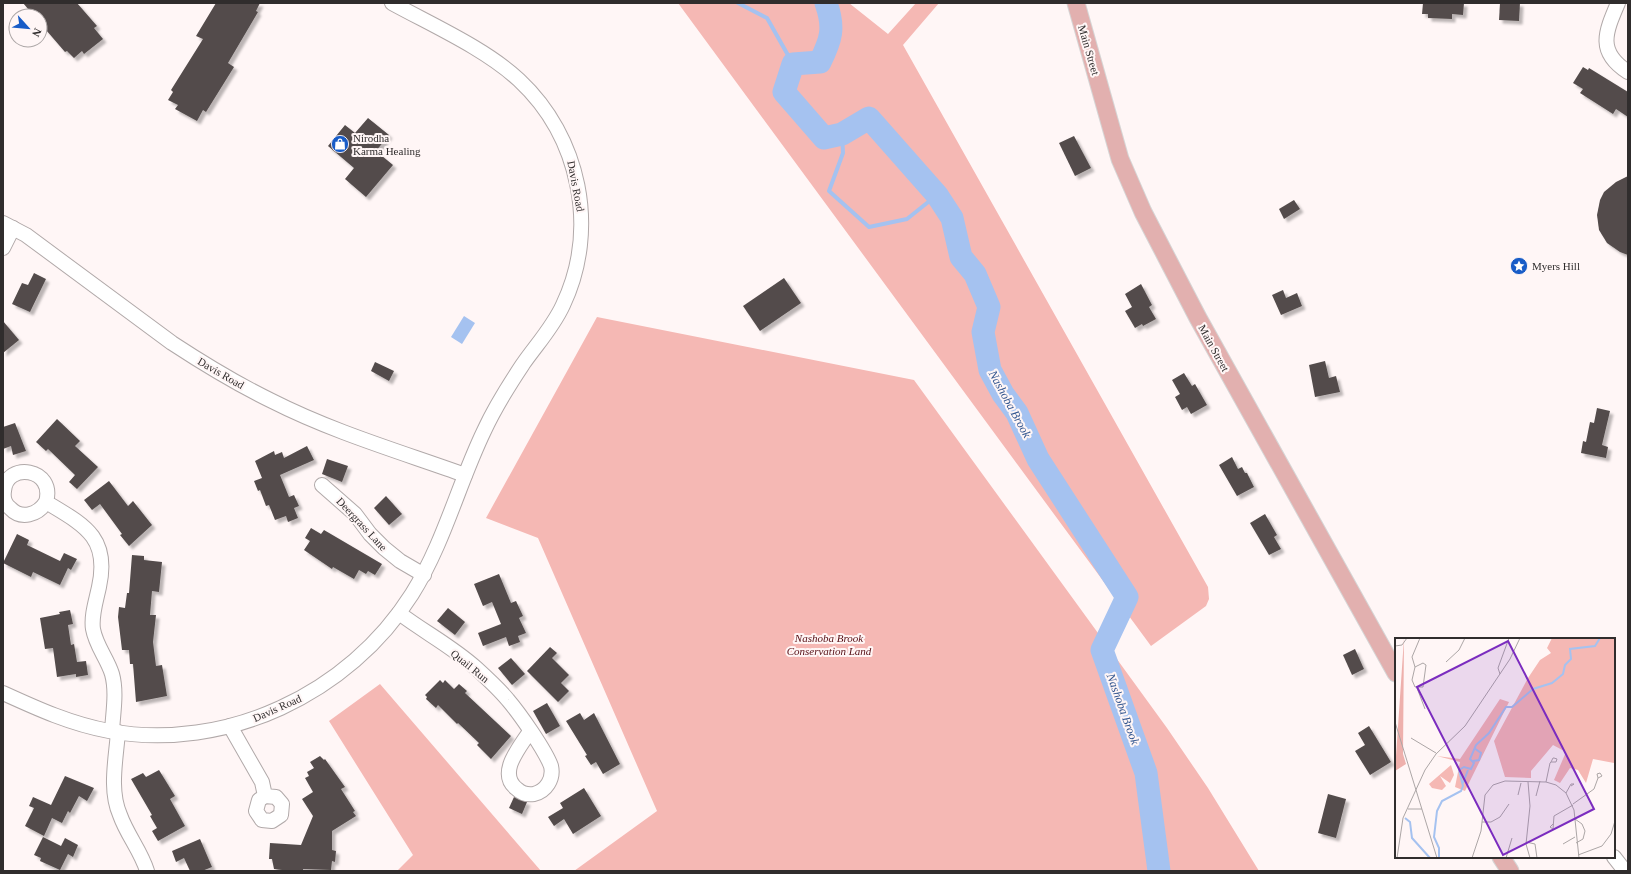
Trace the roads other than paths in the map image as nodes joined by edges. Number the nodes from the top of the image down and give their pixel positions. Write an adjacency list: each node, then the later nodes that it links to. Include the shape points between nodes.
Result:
1 (392, 3): 7 (street, Davis Road, via 483,54 518,80 548,113 559,132 568,152 580,194 581,239 572,282 564,303 554,323 506,391 489,421)
2 (1076, 3): 12 (main road, Main Street, via 1120,159 1143,212 1205,331)
3 (1618, 3): 4 (street, via 1606,44 1614,63)
4 (1628, 72)
5 (8, 225): 6 (street); 7 (street, Davis Road, via 94,284 178,347 272,401 339,429)
6 (3, 248)
7 (465, 475): 10 (street, Davis Road)
8 (322, 485): 10 (street, Deergrass Lane, via 355,514 384,548)
9 (46, 502): 16 (street, via 68,515 90,534 101,553 102,569 93,628 114,681)
10 (424, 575): 11 (street, Davis Road)
11 (399, 614): 14 (street, Davis Road, via 370,647 334,678 291,704); 15 (street, Quail Run, via 474,667 508,699)
12 (1395, 671)
13 (3, 693): 16 (street, Davis Road, via 55,716)
14 (230, 726): 16 (street, Davis Road, via 207,732 158,736); 17 (street, via 262,782)
15 (530, 731)
16 (115, 732): 20 (street, via 116,802 123,823 138,848)
17 (265, 796)
18 (1502, 858): 21 (main road)
19 (1615, 858): 22 (street)
20 (147, 871)
21 (1510, 871)
22 (1625, 871)

